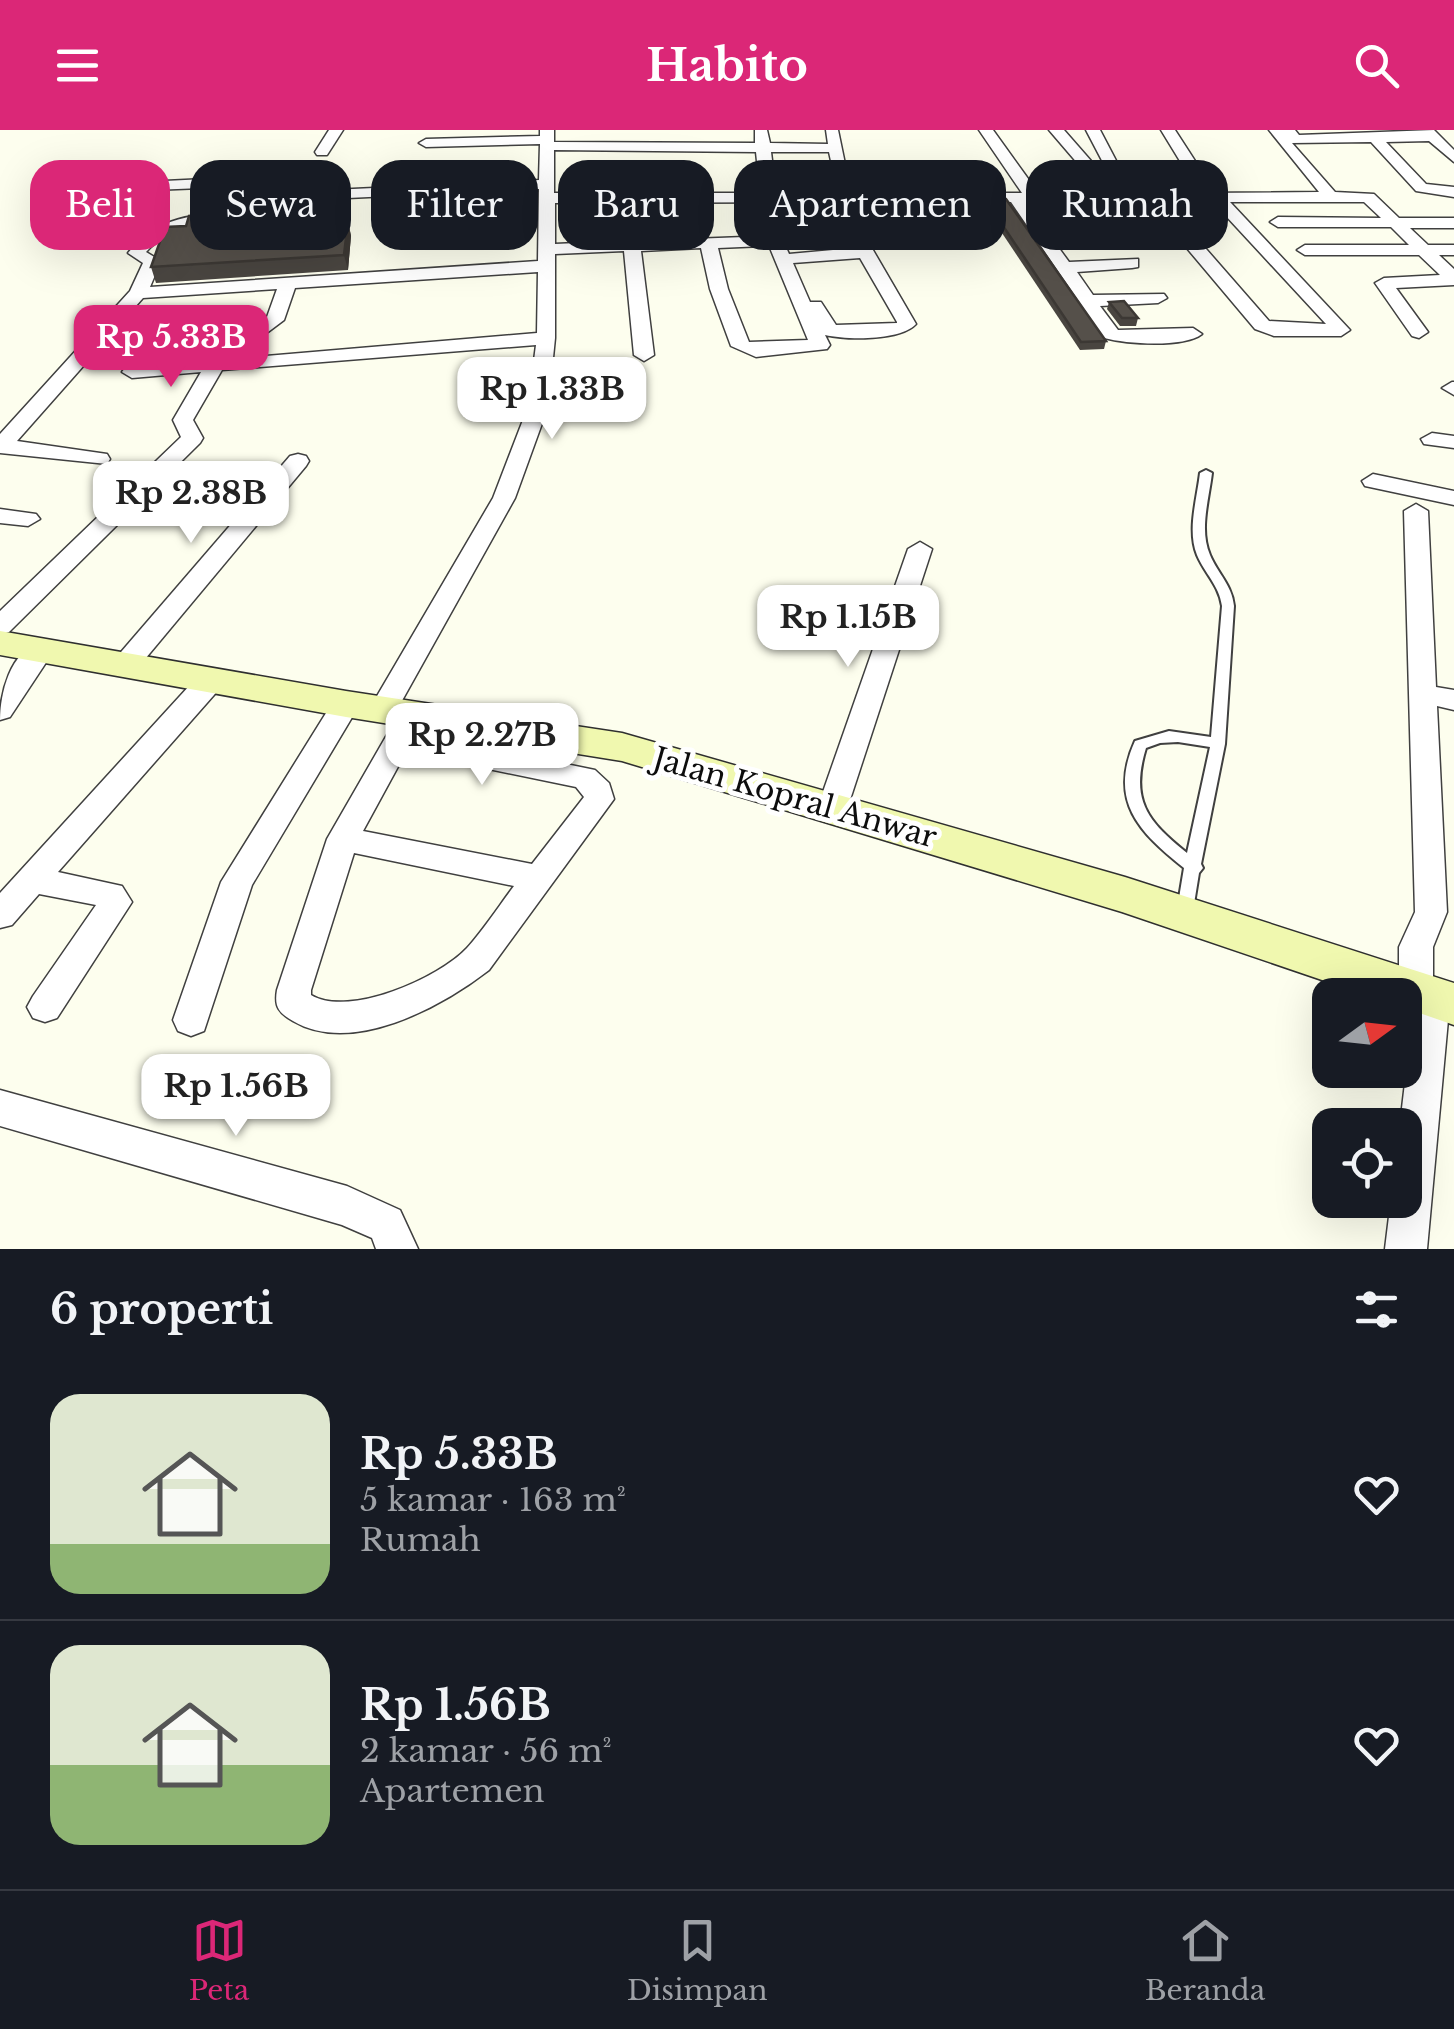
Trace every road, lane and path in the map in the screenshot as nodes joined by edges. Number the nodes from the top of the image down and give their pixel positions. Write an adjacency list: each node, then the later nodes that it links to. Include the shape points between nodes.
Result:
1 (336, 130): 20 (street)
2 (638, 130): 18 (street)
3 (760, 130): 19 (street)
4 (831, 130): 17 (street)
5 (986, 130): 26 (street)
6 (1056, 130): 16 (street)
7 (1168, 130): 25 (street)
8 (1274, 130): 31 (street)
9 (1286, 130): 12 (street, via 1294,139)
10 (1429, 134): 12 (street); 21 (street)
11 (1097, 137): 16 (street); 24 (street)
12 (1374, 138): 29 (street, via 1421,188)
13 (547, 139): 14 (street); 18 (street); 28 (street)
14 (444, 142): 15 (street); 22 (street)
15 (426, 143)
16 (1068, 145): 23 (street)
17 (838, 148): 19 (street); 19 (street, via 845,190 834,194 768,190)
18 (636, 149): 19 (street)
19 (764, 149)
20 (322, 152)
21 (1454, 158)
22 (439, 160)
23 (1082, 160)
24 (1108, 160)
25 (1187, 160)
26 (1026, 188)
27 (351, 189): 28 (street)
28 (545, 191): 30 (street); 54 (street)
29 (1454, 192)
30 (734, 196)
31 (1330, 196): 35 (street); 36 (street)
32 (1006, 197): 33 (street)
33 (1014, 197): 34 (street); 39 (street)
34 (1026, 197)
35 (1228, 197)
36 (1368, 197): 37 (street); 42 (street)
37 (1397, 198)
38 (1228, 210): 49 (street, via 1341,330 1262,325)
39 (1026, 214)
40 (190, 218): 60 (street, via 153,232 136,254 152,262)
41 (1278, 222): 42 (street)
42 (1395, 223): 43 (street); 51 (street)
43 (1454, 223)
44 (708, 242): 44 (street, via 777,246 820,345 756,351 741,346)
45 (596, 250): 54 (street)
46 (629, 250): 67 (street)
47 (790, 250): 55 (street)
48 (1051, 250): 57 (street)
49 (1197, 250)
50 (1305, 250): 51 (street)
51 (1424, 250): 52 (street); 58 (street)
52 (1454, 250)
53 (866, 252): 55 (street); 55 (street, via 905,326 827,330)
54 (545, 258): 59 (street); 65 (street)
55 (793, 258)
56 (1132, 264): 57 (street)
57 (1064, 268): 62 (street)
58 (1453, 277): 63 (street, via 1384,283)
59 (288, 284): 60 (street); 66 (street, via 274,320 261,328)
60 (138, 293): 66 (street)
61 (1158, 298): 62 (street)
62 (1087, 302): 64 (street, via 1116,336)
63 (1419, 332)
64 (1193, 334)
65 (546, 338): 68 (street); 88 (street, via 538,407 504,498)
66 (99, 340): 70 (street)
67 (644, 355)
68 (215, 366): 69 (street); 80 (street, via 183,420 192,438)
69 (132, 372)
70 (1, 446): 71 (street)
71 (99, 459)
72 (298, 461): 83 (street)
73 (1206, 473): 89 (lane, via 1201,546 1227,592)
74 (1373, 481): 75 (street)
75 (1454, 498)
76 (1416, 511): 85 (street)
77 (0, 516): 78 (street)
78 (28, 519)
79 (920, 549): 90 (street)
80 (0, 626)
81 (0, 643): 82 (street, Jalan Kopral Anwar)
82 (40, 652): 83 (street, Jalan Kopral Anwar); 87 (street)
83 (125, 665): 84 (street, Jalan Kopral Anwar)
84 (211, 680): 88 (street, Jalan Kopral Anwar); 94 (street)
85 (1424, 694): 86 (street); 97 (street, via 1431,912 1416,947)
86 (1454, 700)
87 (0, 710)
88 (386, 717): 90 (street, Jalan Kopral Anwar, via 622,747); 91 (street); 93 (street, via 592,784 599,799); 99 (street, via 237,882)
89 (1218, 744): 92 (lane); 92 (lane, via 1172,734 1154,738 1140,745 1128,784 1148,832)
90 (832, 809): 96 (street, Jalan Kopral Anwar)
91 (343, 839): 93 (street); 93 (street, via 292,1002 324,1017 420,998 443,986 477,960)
92 (1195, 868): 96 (lane)
93 (537, 878)
94 (29, 879): 95 (street); 98 (street, via 116,902)
95 (0, 915)
96 (1184, 917): 97 (street, Jalan Kopral Anwar)
97 (1435, 998): 102 (street)
98 (45, 1007)
99 (190, 1020)
100 (0, 1108): 101 (street, via 347,1206 386,1224)
101 (397, 1249)
102 (1406, 1249)

